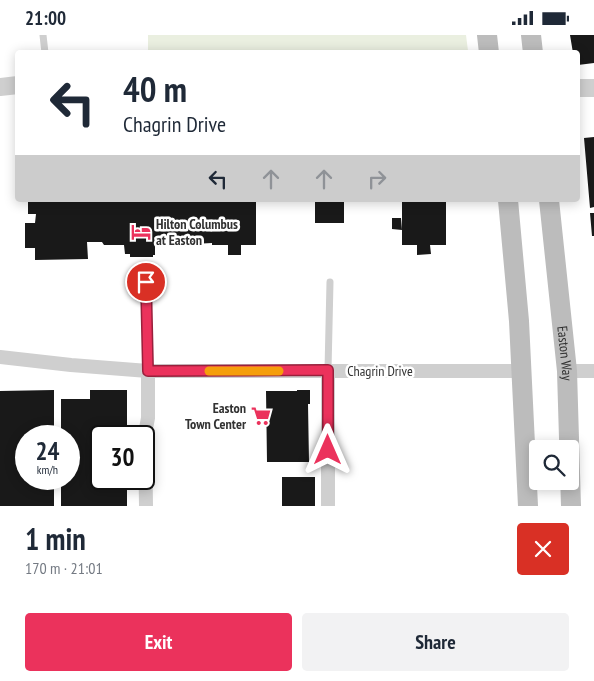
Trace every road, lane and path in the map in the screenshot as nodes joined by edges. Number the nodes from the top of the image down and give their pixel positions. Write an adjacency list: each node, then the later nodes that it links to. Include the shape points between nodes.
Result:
1 (43, 35): 4 (lane)
2 (486, 35): 5 (main road)
3 (531, 35): 6 (main road)
4 (45, 50)
5 (488, 50)
6 (533, 50)
7 (15, 85): 8 (street)
8 (0, 87)
9 (580, 88): 10 (street)
10 (594, 88)
11 (508, 202): 18 (main road)
12 (549, 202): 19 (main road, Easton Way)
13 (146, 282): 17 (lane)
14 (330, 282): 16 (lane)
15 (0, 357): 17 (street, Chagrin Drive)
16 (328, 370): 17 (street, Chagrin Drive); 18 (street, Chagrin Drive); 22 (street)
17 (148, 371): 21 (street)
18 (521, 371): 23 (main road)
19 (567, 371): 20 (street); 24 (main road, Easton Way)
20 (594, 371)
21 (146, 506)
22 (328, 506)
23 (528, 506)
24 (571, 506)

